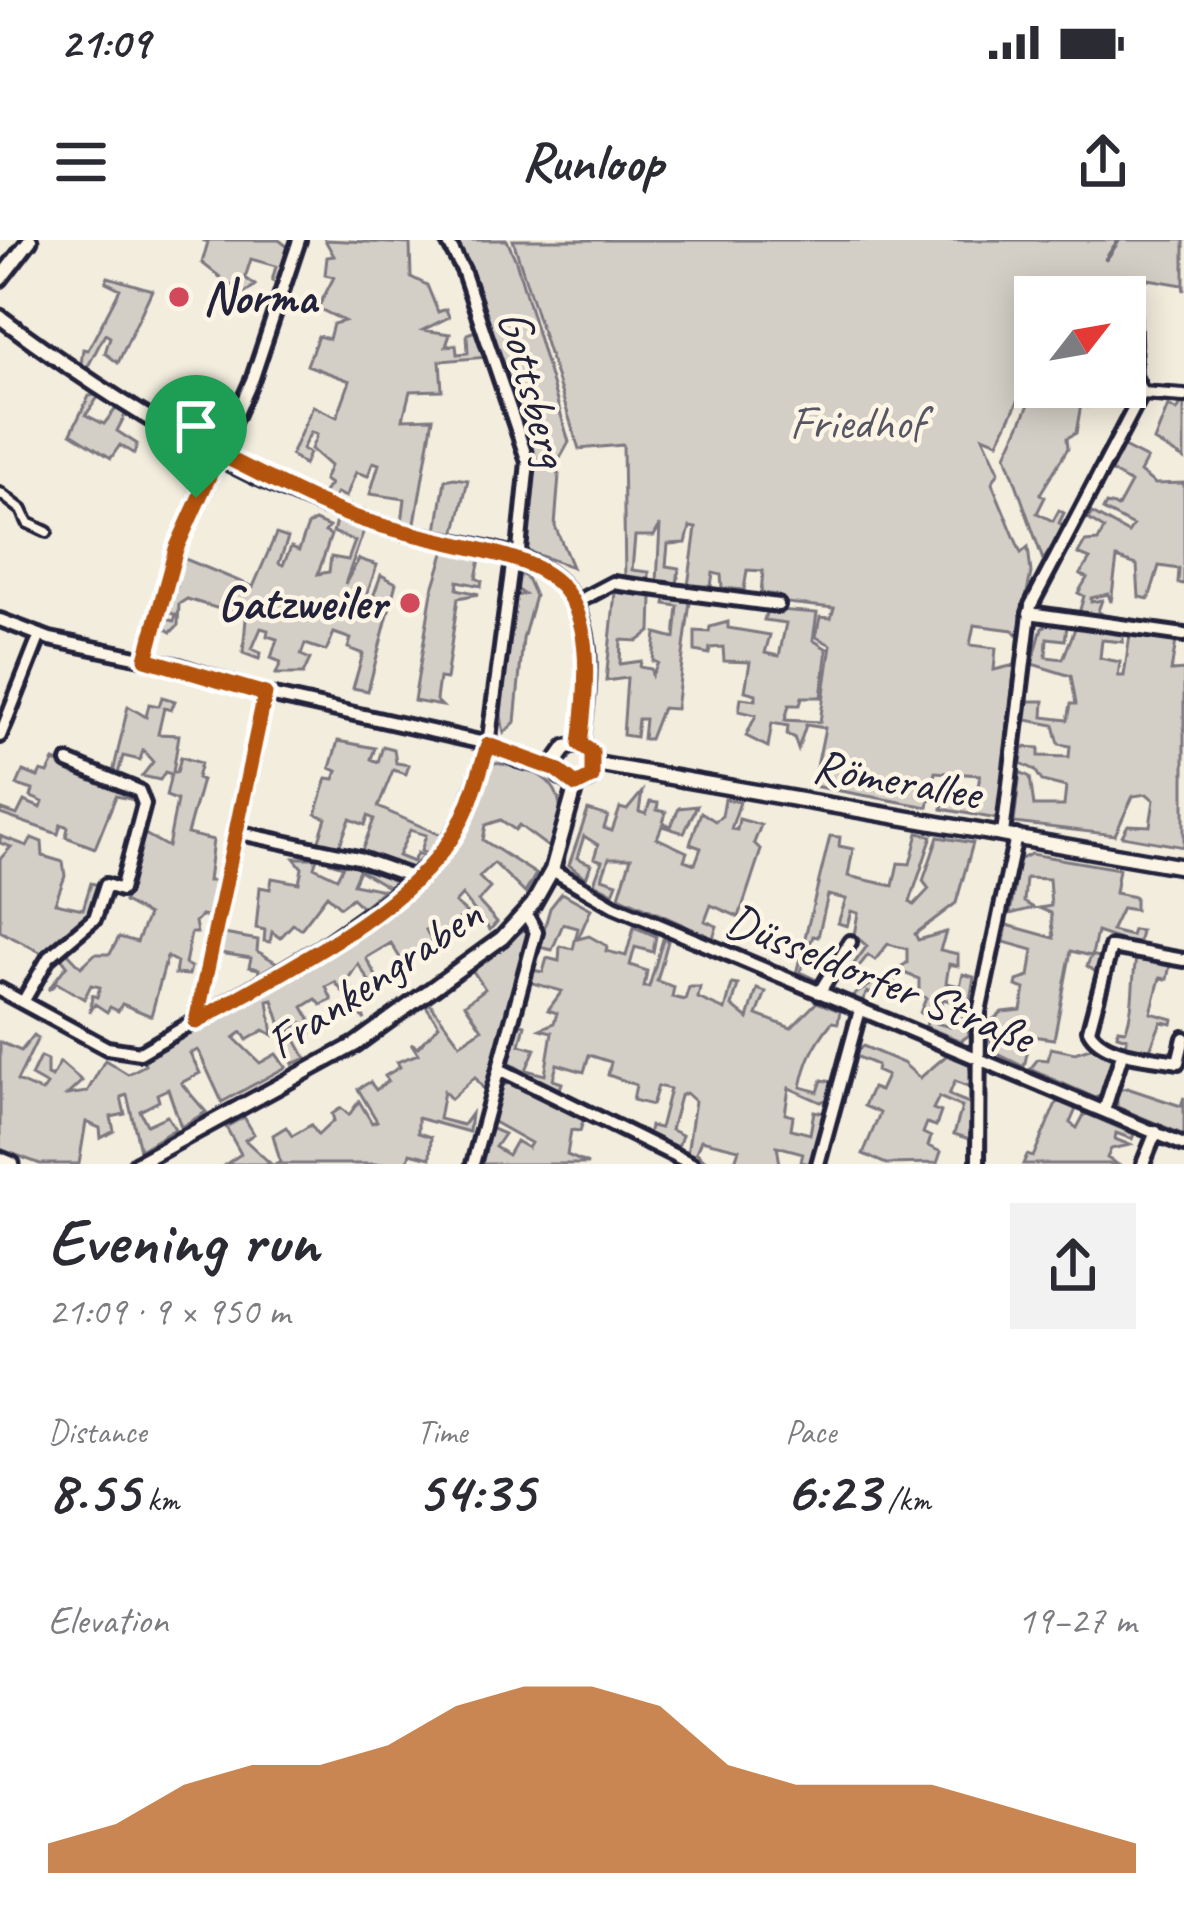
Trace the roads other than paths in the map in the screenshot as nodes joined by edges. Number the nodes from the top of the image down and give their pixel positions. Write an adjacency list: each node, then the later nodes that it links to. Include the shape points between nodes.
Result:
1 (30, 240): 4 (street)
2 (299, 240): 9 (street, via 254,378)
3 (446, 240): 12 (street, Gottsberg, via 527,462)
4 (0, 279)
5 (0, 317): 9 (street)
6 (1146, 393): 7 (street)
7 (1184, 395)
8 (1134, 408): 15 (street)
9 (219, 454): 12 (street, via 349,516); 19 (street, via 176,549)
10 (0, 494): 11 (street)
11 (47, 532)
12 (516, 559): 13 (street, via 552,575); 23 (street, Gottsberg)
13 (575, 603): 14 (street, via 613,583); 22 (street, via 587,649)
14 (778, 605)
15 (1030, 613): 18 (street); 29 (street)
16 (0, 620): 17 (street)
17 (40, 635): 19 (street); 21 (street)
18 (1184, 635)
19 (146, 659): 20 (street)
20 (265, 694): 23 (street); 28 (street)
21 (0, 735)
22 (580, 744): 25 (street); 26 (street, via 562,751)
23 (488, 745): 26 (street); 32 (street, Gottsberg, via 461,821)
24 (68, 762): 38 (street, via 137,790 144,804 121,890 106,886 95,918 49,957)
25 (596, 764): 27 (street, via 592,777); 29 (street, Römerallee)
26 (557, 770): 27 (street)
27 (576, 785): 31 (street, Frankengraben)
28 (236, 832): 32 (street); 40 (street)
29 (1010, 835): 30 (street, Römerallee); 43 (street, via 979,1012)
30 (1184, 868)
31 (552, 870): 33 (street, Frankengraben); 37 (street, Düsseldorfer Straße, via 614,906)
32 (415, 878): 40 (street, Gottsberg, via 320,948)
33 (526, 914): 45 (street, via 536,932); 51 (street, Frankengraben, via 356,1044)
34 (850, 942): 37 (street)
35 (1184, 960): 42 (street, via 1109,948 1090,1033)
36 (0, 991): 38 (street, Gottsberg)
37 (819, 993): 39 (street, Düsseldorfer Straße)
38 (23, 1002): 40 (street, Gottsberg, via 117,1052 143,1052)
39 (860, 1010): 43 (street, Düsseldorfer Straße); 54 (street)
40 (196, 1022)
41 (1184, 1038): 44 (street)
42 (1122, 1054): 44 (street); 46 (street)
43 (982, 1059): 46 (street, Düsseldorfer Straße); 55 (street)
44 (1181, 1063)
45 (499, 1069): 52 (street); 53 (street)
46 (1103, 1111): 47 (street, Düsseldorfer Straße)
47 (1156, 1132): 48 (street, Düsseldorfer Straße); 56 (street)
48 (1184, 1145)
49 (0, 1159): 50 (street)
50 (12, 1164)
51 (136, 1164)
52 (473, 1164)
53 (692, 1164)
54 (818, 1164)
55 (978, 1164)
56 (1143, 1164)

